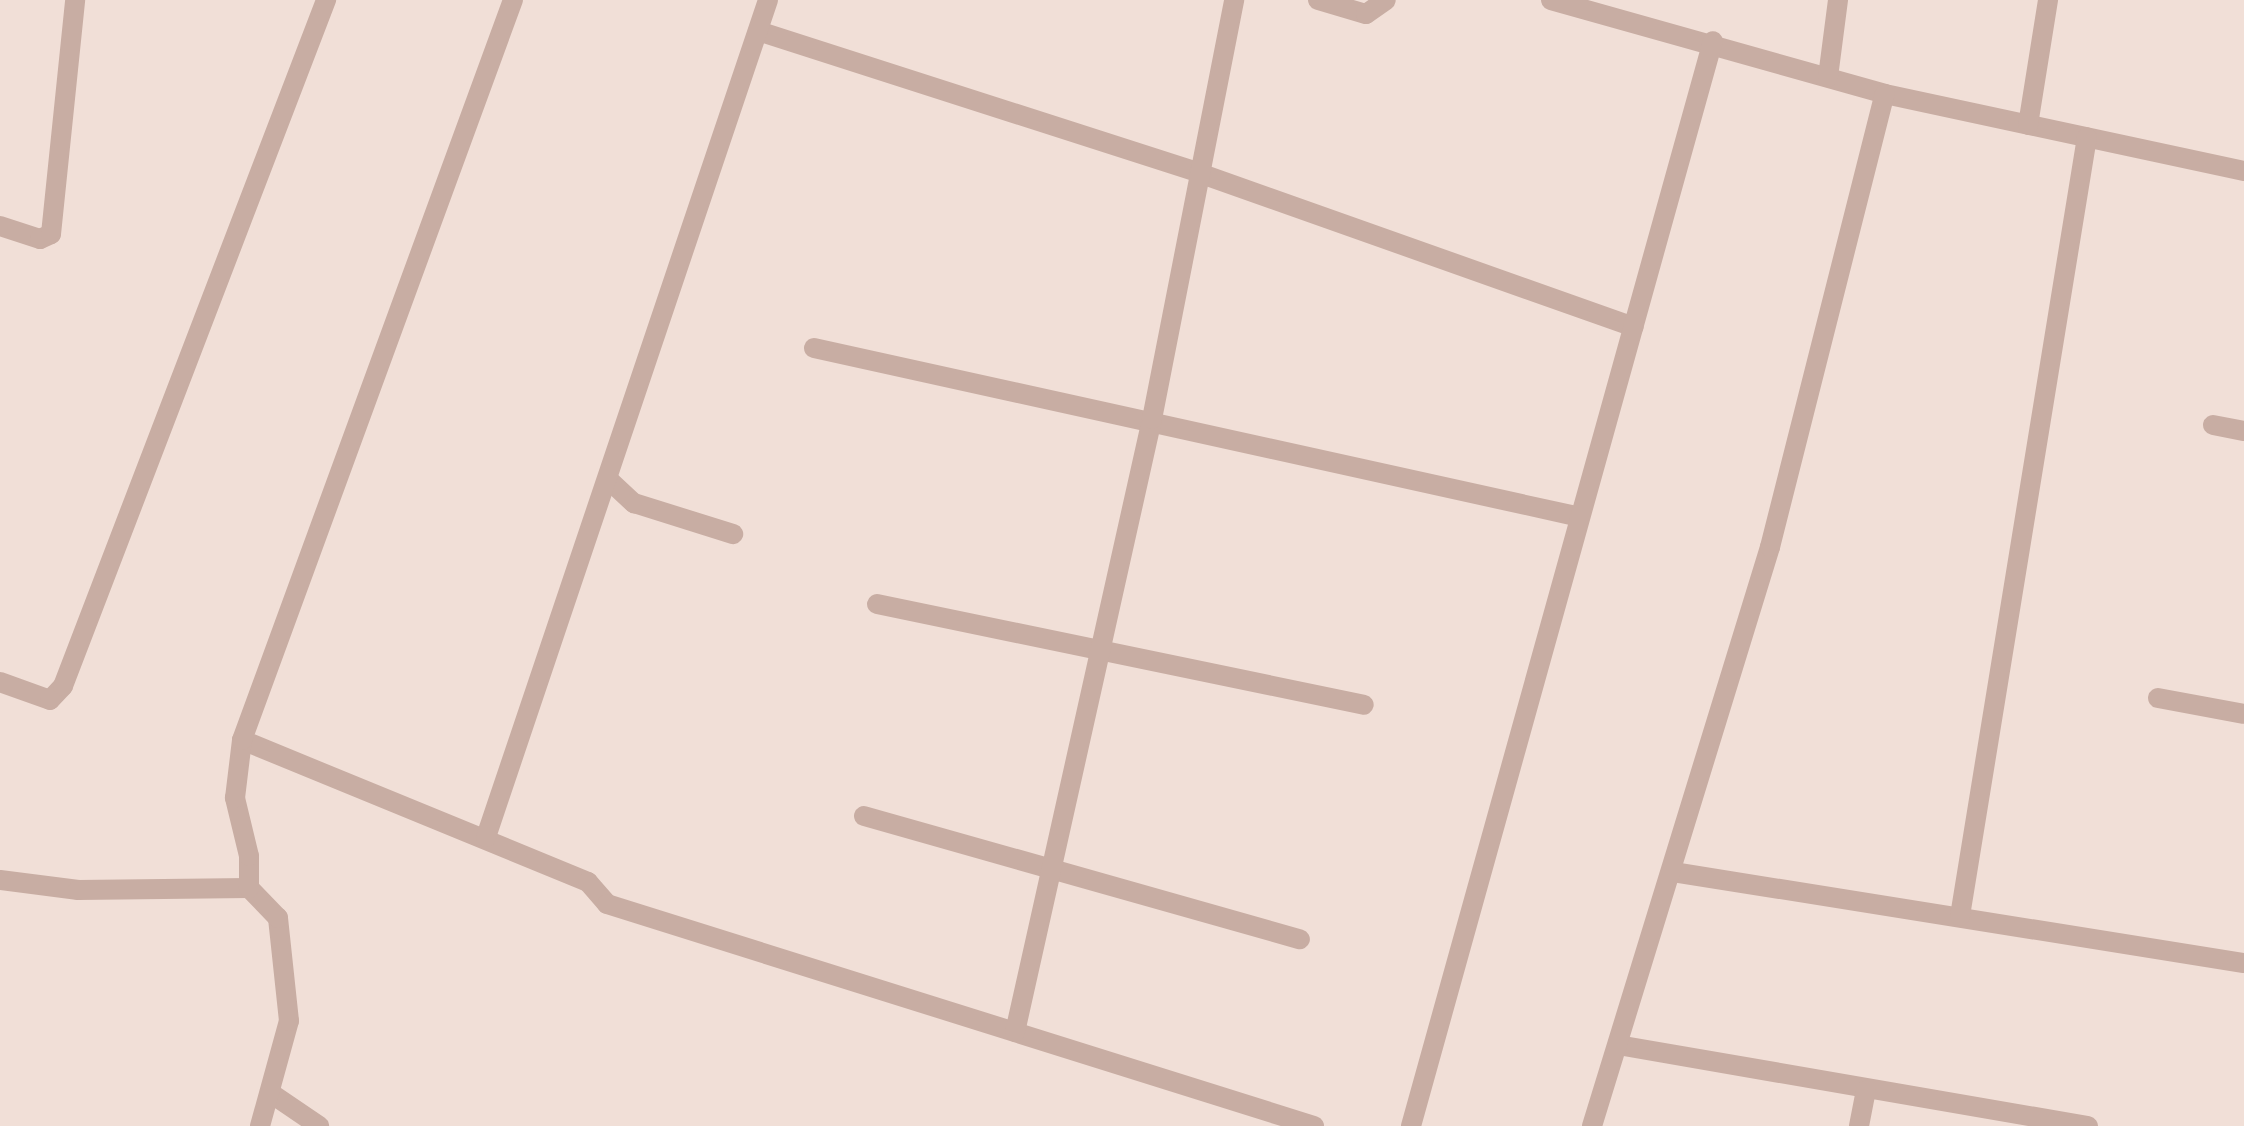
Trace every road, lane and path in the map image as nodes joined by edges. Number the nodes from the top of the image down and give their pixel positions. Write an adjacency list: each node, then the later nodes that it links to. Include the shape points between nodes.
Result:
1 (75, 0): 20 (street, via 51,234 40,239)
2 (326, 0): 31 (street, via 63,686 50,700)
3 (513, 0): 35 (street)
4 (768, 0): 12 (street)
5 (1234, 0): 19 (street)
6 (1318, 0): 7 (street, via 1366,14)
7 (1386, 0)
8 (1551, 0): 11 (street)
9 (1838, 0): 14 (street)
10 (2048, 0): 16 (street)
11 (1592, 5): 13 (street)
12 (758, 31): 19 (street); 26 (street)
13 (1713, 41): 14 (street); 21 (street)
14 (1828, 77): 15 (street)
15 (1885, 94): 16 (street); 38 (street, via 1770,547)
16 (2028, 125): 17 (street)
17 (2087, 137): 18 (street); 42 (street)
18 (2244, 171)
19 (1199, 173): 21 (street); 23 (street)
20 (0, 226)
21 (1633, 327): 27 (street)
22 (814, 348): 23 (street)
23 (1152, 419): 27 (street); 30 (street)
24 (2213, 425): 25 (street)
25 (2244, 431)
26 (610, 481): 28 (street, via 634,503); 37 (street)
27 (1580, 517): 52 (street)
28 (733, 534)
29 (877, 604): 30 (street)
30 (1101, 649): 33 (street); 39 (street)
31 (0, 682)
32 (2158, 698): 34 (street)
33 (1364, 705)
34 (2244, 714)
35 (242, 740): 37 (street); 41 (street, via 235,798 249,856)
36 (864, 816): 39 (street)
37 (486, 837): 45 (street, via 588,882 607,904)
38 (1673, 872): 42 (street); 46 (street)
39 (1052, 873): 43 (street); 45 (street)
40 (0, 880): 41 (street, via 78,890)
41 (249, 888): 48 (street, via 278,918 286,954 289,1021)
42 (1960, 916): 44 (street)
43 (1300, 939)
44 (2244, 963)
45 (1015, 1032): 51 (street)
46 (1618, 1045): 47 (street); 53 (street)
47 (1866, 1091): 54 (street); 55 (street)
48 (272, 1094): 49 (street); 50 (street)
49 (260, 1126)
50 (319, 1126)
51 (1314, 1126)
52 (1411, 1126)
53 (1592, 1126)
54 (1859, 1126)
55 (2088, 1126)

